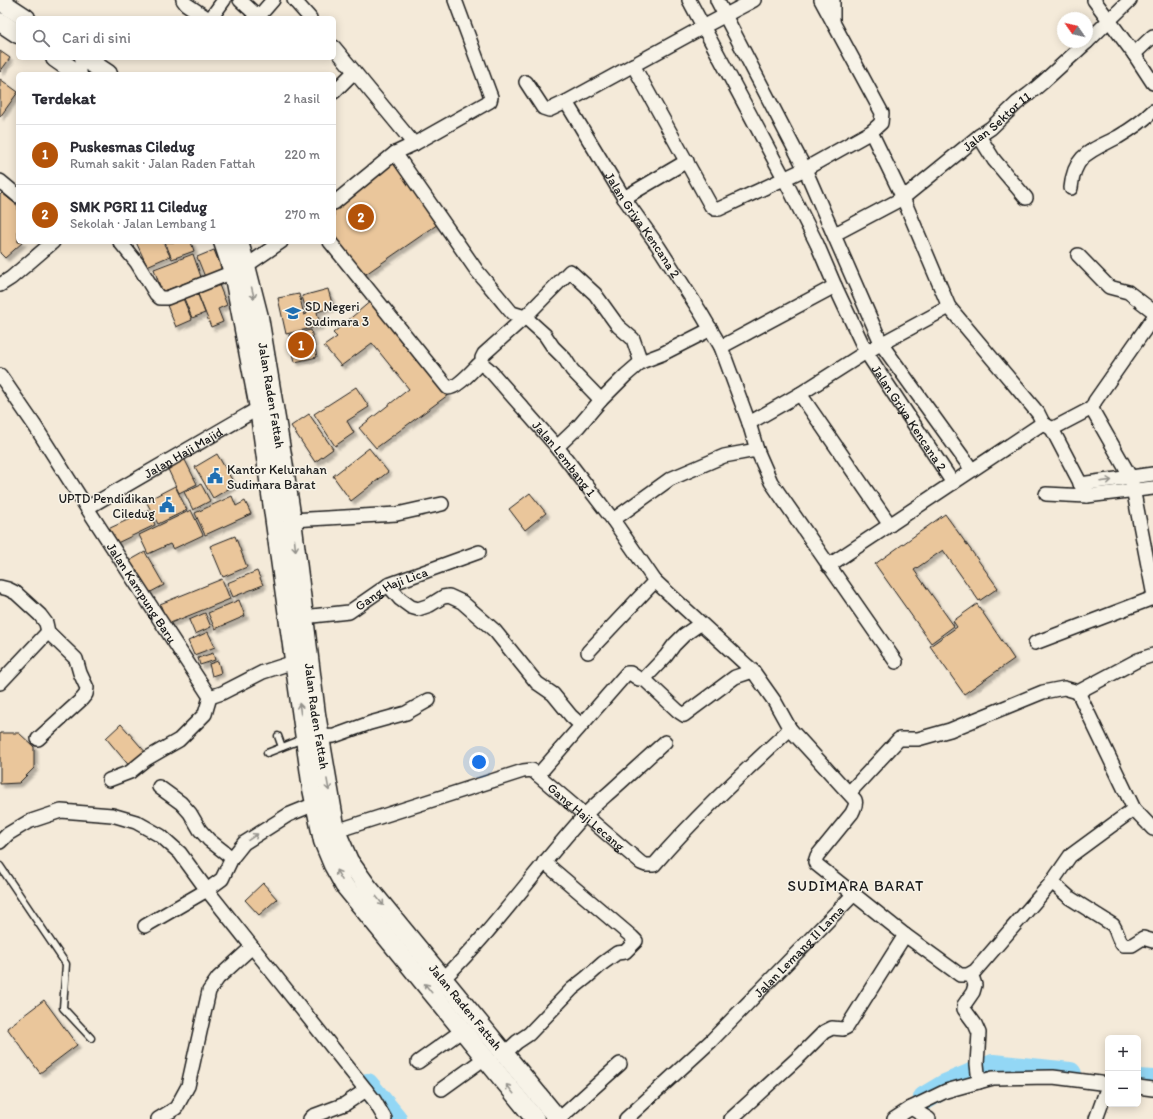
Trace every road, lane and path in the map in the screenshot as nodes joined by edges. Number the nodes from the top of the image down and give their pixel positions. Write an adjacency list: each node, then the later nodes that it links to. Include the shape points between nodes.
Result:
1 (183, 0): 17 (street)
2 (224, 0): 18 (street)
3 (240, 0): 4 (street, via 260,15)
4 (273, 0)
5 (294, 0): 19 (street)
6 (455, 0): 43 (street, via 491,98 490,101)
7 (688, 0): 23 (street, Jalan Griya Kencana 2)
8 (717, 0): 15 (street, Jalan Griya Kencana 2)
9 (754, 0): 15 (street)
10 (821, 0): 22 (street)
11 (833, 0): 22 (street)
12 (1094, 0): 20 (street)
13 (1130, 0): 20 (street, Jalan Sektor 11)
14 (2, 1): 16 (main road)
15 (725, 15): 23 (street); 46 (street, Jalan Griya Kencana 2)
16 (23, 16)
17 (204, 16)
18 (212, 16)
19 (308, 16)
20 (1110, 20): 25 (street, Jalan Sektor 11); 29 (street)
21 (0, 22): 24 (main road)
22 (834, 24): 41 (street, via 882,113 880,123)
23 (703, 27): 32 (street); 47 (street, Jalan Griya Kencana 2)
24 (16, 33)
25 (1093, 36)
26 (1153, 36): 29 (street)
27 (1080, 48): 42 (street, Jalan Sektor 11)
28 (336, 50): 35 (street)
29 (1134, 54): 37 (street)
30 (58, 60): 33 (main road)
31 (87, 60): 34 (main road)
32 (633, 65): 39 (street); 45 (street)
33 (75, 72)
34 (105, 72)
35 (354, 72): 38 (street); 43 (street)
36 (526, 82): 39 (street, via 546,110)
37 (1153, 83)
38 (336, 90)
39 (566, 102): 51 (street, Jalan Griya Kencana 2)
40 (1153, 111): 49 (street, via 1130,129 1085,155 1074,169)
41 (871, 132): 46 (street); 52 (street)
42 (979, 136): 52 (street, Jalan Sektor 11); 53 (street, via 994,160)
43 (414, 144): 44 (street)
44 (395, 153): 54 (street); 68 (street, via 477,271 512,313)
45 (687, 161): 47 (street, via 715,209); 51 (street)
46 (805, 169): 47 (street); 55 (street, Jalan Griya Kencana 2)
47 (784, 178): 65 (street, Jalan Griya Kencana 2)
48 (0, 181): 50 (street)
49 (1071, 188)
50 (16, 194)
51 (624, 198): 70 (street, Jalan Griya Kencana 2)
52 (903, 198): 55 (street); 66 (street)
53 (1026, 198)
54 (336, 201)
55 (834, 234): 71 (street, Jalan Griya Kencana 2)
56 (51, 244): 64 (street)
57 (122, 244): 63 (street, via 160,298 167,298)
58 (224, 244): 63 (main road, Jalan Raden Fattah)
59 (239, 244): 63 (main road, Jalan Raden Fattah)
60 (278, 244): 63 (street)
61 (332, 244): 75 (street, via 448,388 457,385)
62 (1078, 255): 67 (street, via 1109,287 1128,292)
63 (240, 269): 79 (main road, Jalan Raden Fattah); 95 (main road, Jalan Raden Fattah, one-way to 95, via 259,318)
64 (0, 285)
65 (835, 286): 72 (street); 73 (street, Jalan Griya Kencana 2)
66 (949, 308): 71 (street, Jalan Griya Kencana 2); 82 (street)
67 (1153, 311)
68 (524, 318): 74 (street, via 570,271 595,294 618,326 632,339); 75 (street, via 484,354); 78 (street, via 545,335 572,370)
69 (1153, 318): 80 (street)
70 (711, 329): 72 (street, Jalan Griya Kencana 2); 74 (street)
71 (882, 345): 73 (street, Jalan Griya Kencana 2); 85 (street, Jalan Griya Kencana 2)
72 (721, 347): 81 (street, Jalan Griya Kencana 2)
73 (866, 352): 77 (street, Jalan Griya Kencana 2); 87 (street, Jalan Griya Kencana 2)
74 (641, 362): 78 (street)
75 (482, 364): 83 (street, Jalan Lembang 1)
76 (0, 375): 94 (street, Jalan Kampung Baru, via 36,426)
77 (800, 394): 81 (street, Jalan Griya Kencana 2); 97 (street)
78 (601, 400): 83 (street)
79 (259, 408): 94 (street, Jalan Haji Majid); 111 (main road, Jalan Raden Fattah)
80 (1092, 408): 82 (street, Jalan Griya Kencana 2); 89 (street)
81 (749, 423): 84 (street, Jalan Griya Kencana 2)
82 (1048, 426): 85 (street, Jalan Griya Kencana 2); 88 (street)
83 (557, 447): 96 (street, Jalan Lembang 1)
84 (757, 450): 96 (street, via 724,456 670,479); 99 (street, Jalan Griya Kencana 2, via 771,482)
85 (972, 470): 87 (street, Jalan Griya Kencana 2)
86 (1153, 474): 89 (street)
87 (953, 483): 97 (street, Jalan Griya Kencana 2)
88 (1080, 484): 89 (street, one-way to 89); 92 (street)
89 (1132, 484): 90 (street); 92 (street); 103 (street)
90 (1153, 488)
91 (1046, 494): 92 (street)
92 (1087, 496)
93 (442, 504): 95 (street, via 397,514)
94 (87, 508): 117 (street, Jalan Kampung Baru)
95 (292, 520): 105 (main road, Jalan Raden Fattah, one-way to 105)
96 (613, 520): 100 (street, Jalan Lembang 1)
97 (890, 525): 99 (street, Jalan Griya Kencana 2)
98 (479, 552): 101 (street, Gang Haji Lica)
99 (828, 566): 112 (street, Jalan Griya Kencana 2)
100 (655, 581): 106 (street, Jalan Lembang 1); 109 (street)
101 (388, 585): 105 (street, Gang Haji Lica, via 349,612); 119 (street, via 400,599 418,609 443,597 450,596 462,602 495,631 537,683 553,694)
102 (0, 587): 107 (street, via 16,593 40,615 46,623)
103 (1153, 591)
104 (1153, 598): 108 (street)
105 (303, 617): 122 (main road, Jalan Raden Fattah)
106 (700, 624): 113 (street, Jalan Lembang 1); 114 (street, via 684,635)
107 (48, 632): 115 (street); 123 (street, via 76,658 87,688 86,694)
108 (1035, 642)
109 (588, 652)
110 (1153, 655): 116 (street, via 1138,660)
111 (294, 662): 117 (street, via 263,672); 122 (main road, Jalan Raden Fattah, one-way to 111)
112 (896, 662)
113 (753, 671): 114 (street, via 735,677 684,715); 120 (street, Jalan Lembang 1, via 775,702)
114 (644, 679): 119 (street, via 627,673)
115 (0, 682)
116 (1078, 692): 130 (street, via 1064,688 1043,692 950,730 918,739 899,739); 132 (street)
117 (210, 697): 128 (street, via 205,714 178,740 130,772)
118 (428, 700): 122 (street, via 406,713 334,736)
119 (582, 725): 127 (street)
120 (790, 730): 130 (street, Jalan Lembang 1); 133 (street, Gang Haji Lecang, via 720,794 654,865 641,863)
121 (278, 736): 125 (lane)
122 (312, 738): 125 (lane); 131 (main road, Jalan Raden Fattah); 135 (main road, Jalan Raden Fattah, one-way to 135)
123 (38, 740)
124 (665, 742): 133 (street)
125 (282, 747): 126 (lane)
126 (267, 753)
127 (538, 775): 133 (street, Gang Haji Lecang); 135 (street, Gang Haji Lecang, via 532,770 523,771)
128 (109, 780)
129 (159, 788): 137 (street, via 181,803 209,840)
130 (849, 793): 142 (street, via 856,806 815,862)
131 (315, 804): 137 (street, one-way to 131, via 244,843 288,815); 149 (main road, Jalan Raden Fattah, one-way to 131, via 344,884 323,841)
132 (1134, 809): 134 (street); 140 (street, via 1070,856)
133 (585, 814): 138 (street)
134 (1153, 829)
135 (336, 832): 148 (main road, Jalan Raden Fattah, one-way to 148, via 349,861)
136 (0, 842): 141 (street, via 28,822 61,811 112,815 136,822 161,836 180,853)
137 (232, 858): 141 (street, via 222,879)
138 (544, 862): 148 (street, via 506,911); 151 (street, via 600,907 636,942 625,952 603,963 572,989 529,1034)
139 (0, 866): 150 (lane, via 66,964 63,1008)
140 (1052, 882): 145 (street, via 1070,898 1113,925 1117,931 1117,939 1123,946 1143,938); 147 (street, via 975,971)
141 (209, 889): 143 (street); 146 (street)
142 (854, 894): 144 (street, Jalan Lemang II Lama); 168 (street, Jalan Lemang II Lama, via 711,1041)
143 (145, 926)
144 (905, 935): 147 (street, Jalan Lemang II Lama, via 960,975); 169 (street, via 847,1027 832,1028 824,1032)
145 (1153, 941)
146 (252, 947): 160 (street); 163 (street, via 218,978 209,991 188,1086 176,1108)
147 (968, 975): 155 (street, via 975,985 964,1009 979,1033)
148 (443, 979): 151 (main road, Jalan Raden Fattah)
149 (462, 1030): 152 (main road, Jalan Raden Fattah); 153 (street)
150 (91, 1038)
151 (504, 1054): 167 (main road, Jalan Raden Fattah)
152 (485, 1058): 158 (street); 166 (main road, Jalan Raden Fattah, one-way to 152)
153 (418, 1062)
154 (620, 1064): 167 (street)
155 (979, 1080): 156 (street, via 1053,1077); 162 (street, via 946,1091)
156 (1105, 1085)
157 (1141, 1087): 159 (street)
158 (442, 1089)
159 (1153, 1089)
160 (366, 1090): 164 (street, via 345,1104); 165 (street)
161 (1105, 1094): 172 (street)
162 (911, 1108): 170 (street); 171 (street)
163 (158, 1119)
164 (310, 1119)
165 (385, 1119)
166 (535, 1119)
167 (559, 1119)
168 (626, 1119)
169 (731, 1119)
170 (894, 1119)
171 (929, 1119)
172 (1096, 1119)

